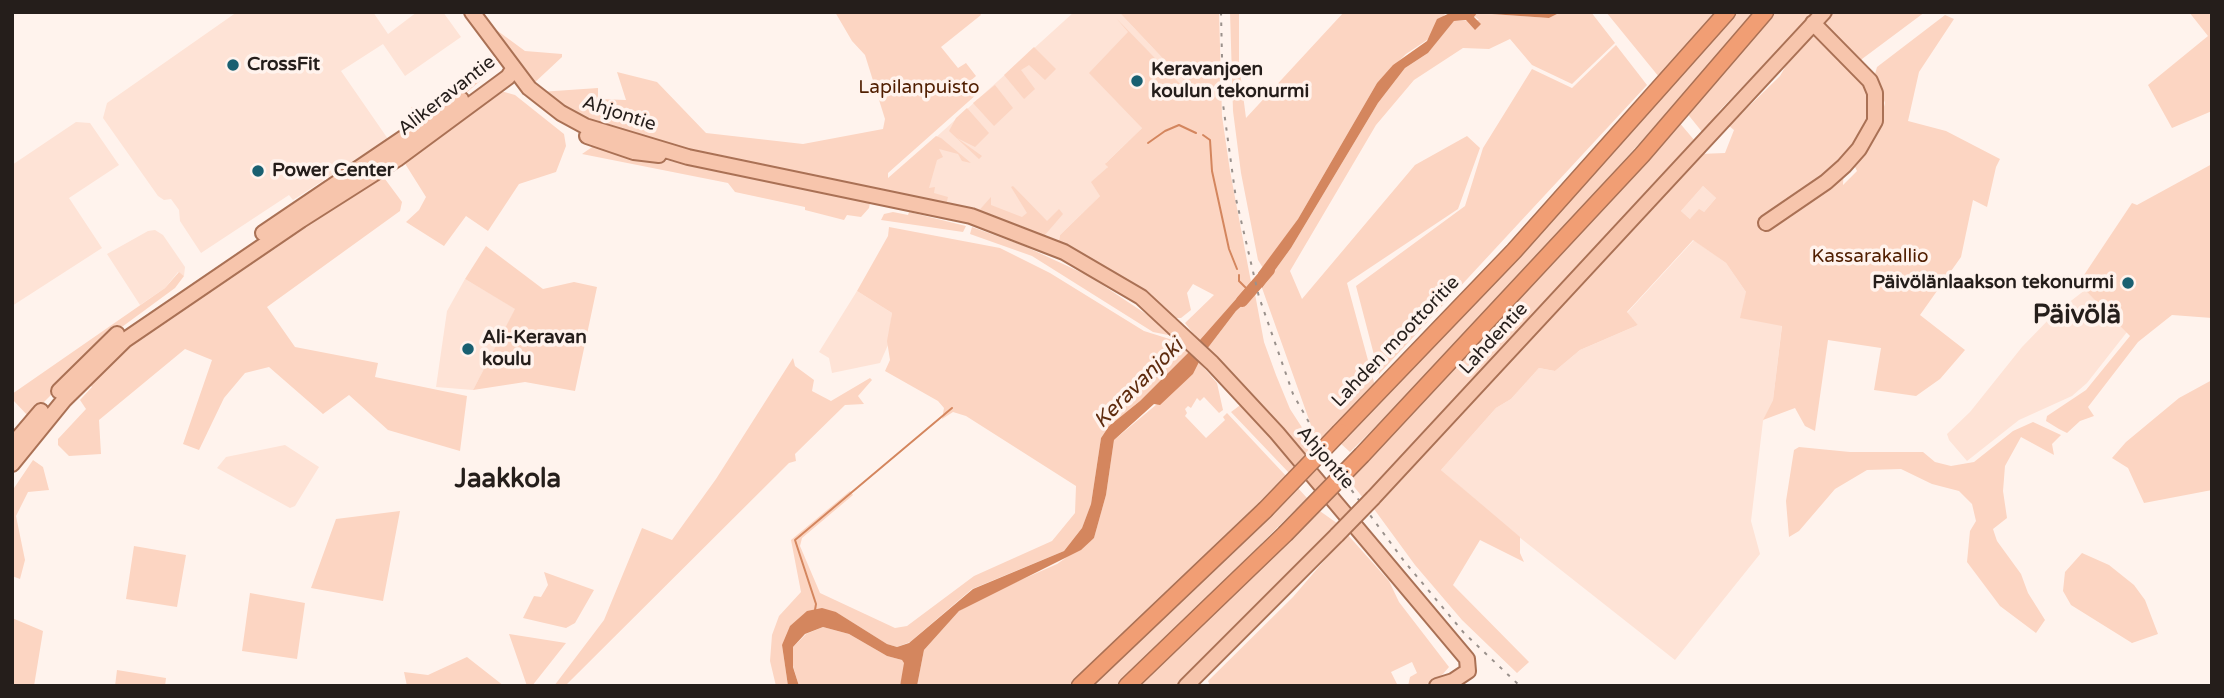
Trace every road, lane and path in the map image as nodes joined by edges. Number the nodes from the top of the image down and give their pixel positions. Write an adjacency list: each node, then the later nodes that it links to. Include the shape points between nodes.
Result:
1 (461, 12): 6 (main road)
2 (472, 12): 6 (main road)
3 (1727, 12): 13 (highway, Lahden moottoritie, bridge, via 1514,251 1265,510)
4 (1765, 12): 14 (highway, bridge, via 1670,123 1362,455)
5 (1819, 18): 8 (main road, via 1870,80 1875,121 1844,166); 11 (main road, Lahdentie, bridge, via 1373,498)
6 (504, 75): 7 (main road, Alikeravantie); 12 (main road, Ahjontie, via 573,130 609,145 950,211 1044,242 1130,290 1212,363 1427,612 1465,667)
7 (484, 89): 9 (main road, Alikeravantie, via 119,332 85,362); 10 (main road, Alikeravantie, via 397,159 125,340 64,400)
8 (1766, 223)
9 (12, 446)
10 (12, 464)
11 (1187, 685)
12 (1439, 685)
13 (1080, 686)
14 (1126, 686)

